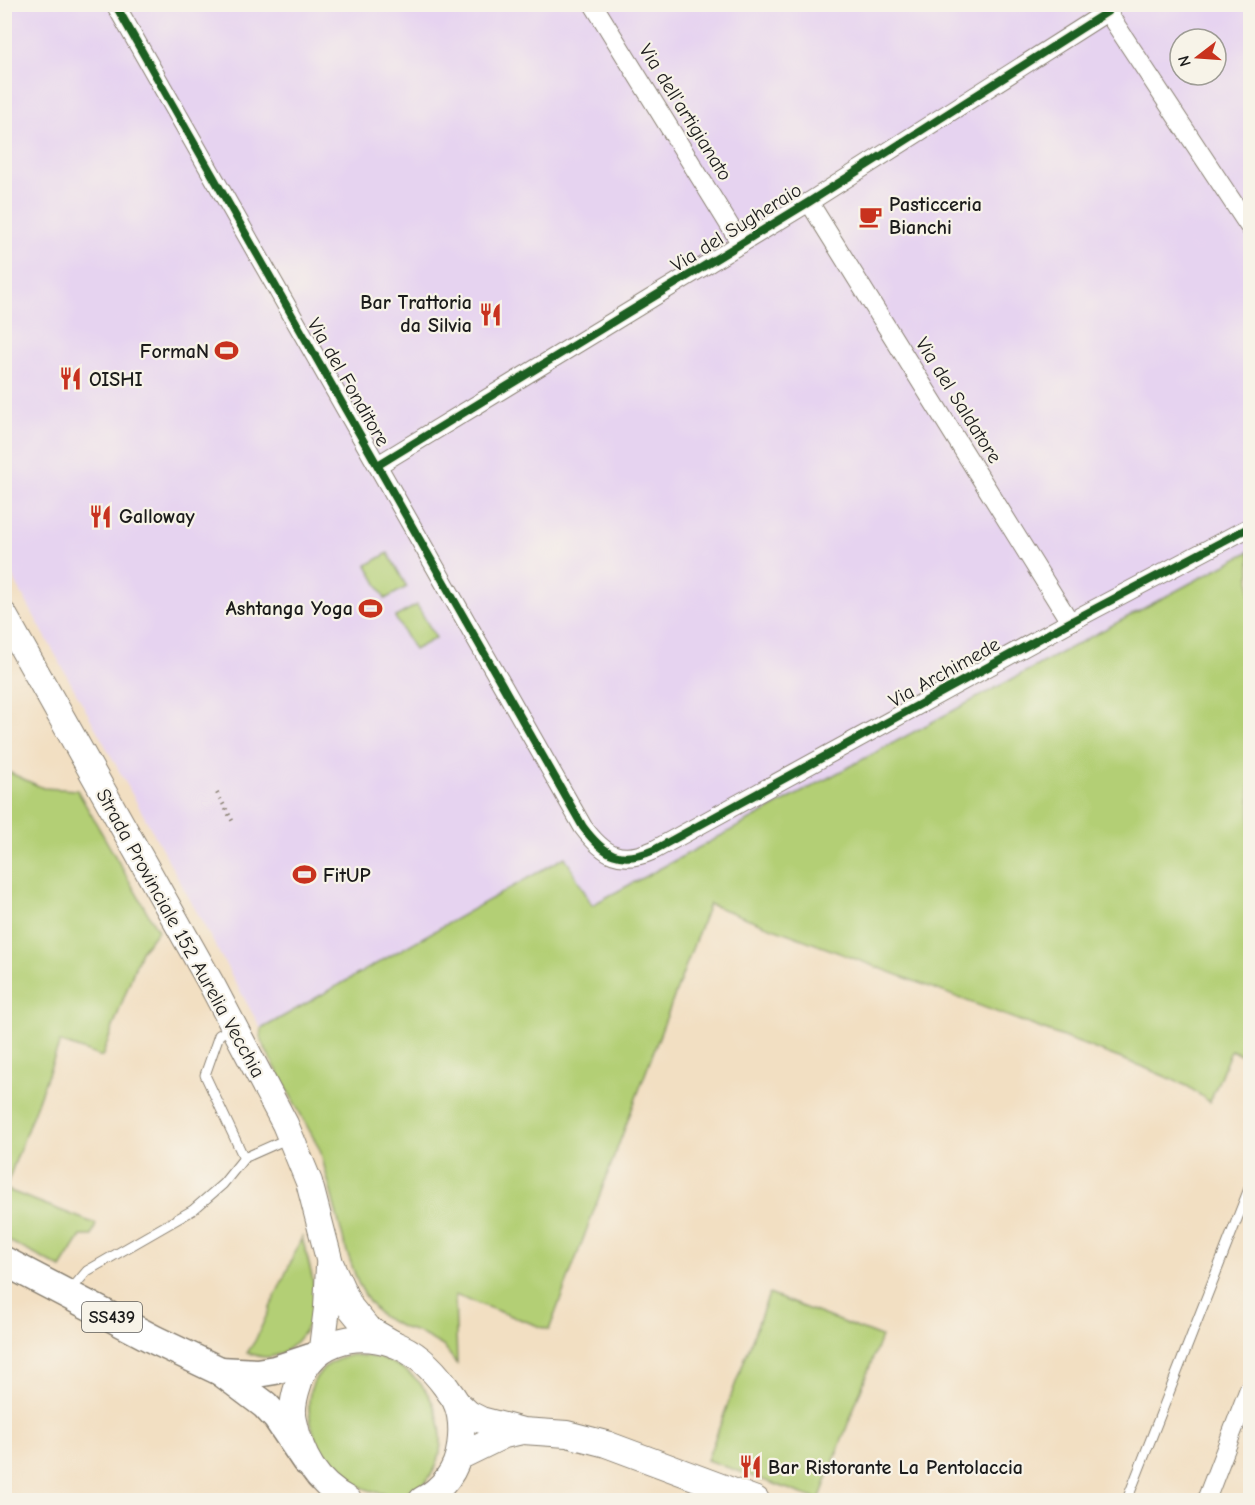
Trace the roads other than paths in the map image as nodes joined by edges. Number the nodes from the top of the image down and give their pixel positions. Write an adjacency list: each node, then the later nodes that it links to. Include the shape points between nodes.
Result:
1 (116, 4): 7 (street, Via del Fonditore)
2 (593, 4): 6 (street, Via dell'artigianato)
3 (1105, 8): 4 (street, Via del Sugheraio); 5 (street)
4 (809, 202): 6 (street, Via del Sugheraio); 10 (street, Via del Saldatore)
5 (1251, 228)
6 (741, 244): 7 (street, Via del Sugheraio)
7 (378, 465): 11 (street, Via del Fonditore, via 583,826 607,852 627,857)
8 (1251, 527): 10 (street, Via Archimede)
9 (4, 615): 12 (main road, Strada Provinciale 152 Aurelia Vecchia)
10 (1070, 622): 11 (street, Via Archimede)
11 (654, 850)
12 (234, 1026): 13 (main road, Strada Provinciale 152 Aurelia Vecchia); 14 (lane, via 219,1035 205,1075)
13 (291, 1137): 14 (lane); 17 (main road, Strada Provinciale 152 Aurelia Vecchia, via 309,1182)
14 (244, 1158): 18 (lane, via 223,1184 193,1210 87,1271)
15 (1251, 1186): 31 (lane)
16 (4, 1261): 18 (main road, SS439)
17 (330, 1263): 19 (main road, Strada Provinciale 152 Aurelia Vecchia, via 358,1320); 20 (main road, Strada Provinciale 152 Aurelia Vecchia, via 327,1308)
18 (68, 1294): 21 (main road, SS439)
19 (394, 1344): 20 (main road, Strada Provinciale 152 Aurelia Vecchia, via 357,1338); 23 (main road, Strada Provinciale 152 Aurelia Vecchia, via 428,1365)
20 (316, 1353): 21 (main road, SS439, via 274,1370); 25 (main road, Strada Provinciale 152 Aurelia Vecchia, via 302,1371 293,1408)
21 (220, 1371): 25 (main road, SS439, via 277,1418)
22 (1251, 1386): 32 (street)
23 (456, 1402): 24 (main road, via 481,1420); 26 (main road, Strada Provinciale 152 Aurelia Vecchia, via 462,1435)
24 (523, 1431): 26 (main road, via 504,1435); 30 (main road, via 567,1434 606,1444)
25 (306, 1461): 27 (main road, Strada Provinciale 152 Aurelia Vecchia, via 327,1487)
26 (455, 1466): 28 (main road, via 438,1490); 29 (main road, Strada Provinciale 152 Aurelia Vecchia)
27 (348, 1500)
28 (422, 1500)
29 (456, 1500)
30 (756, 1500)
31 (1127, 1500)
32 (1206, 1500)

